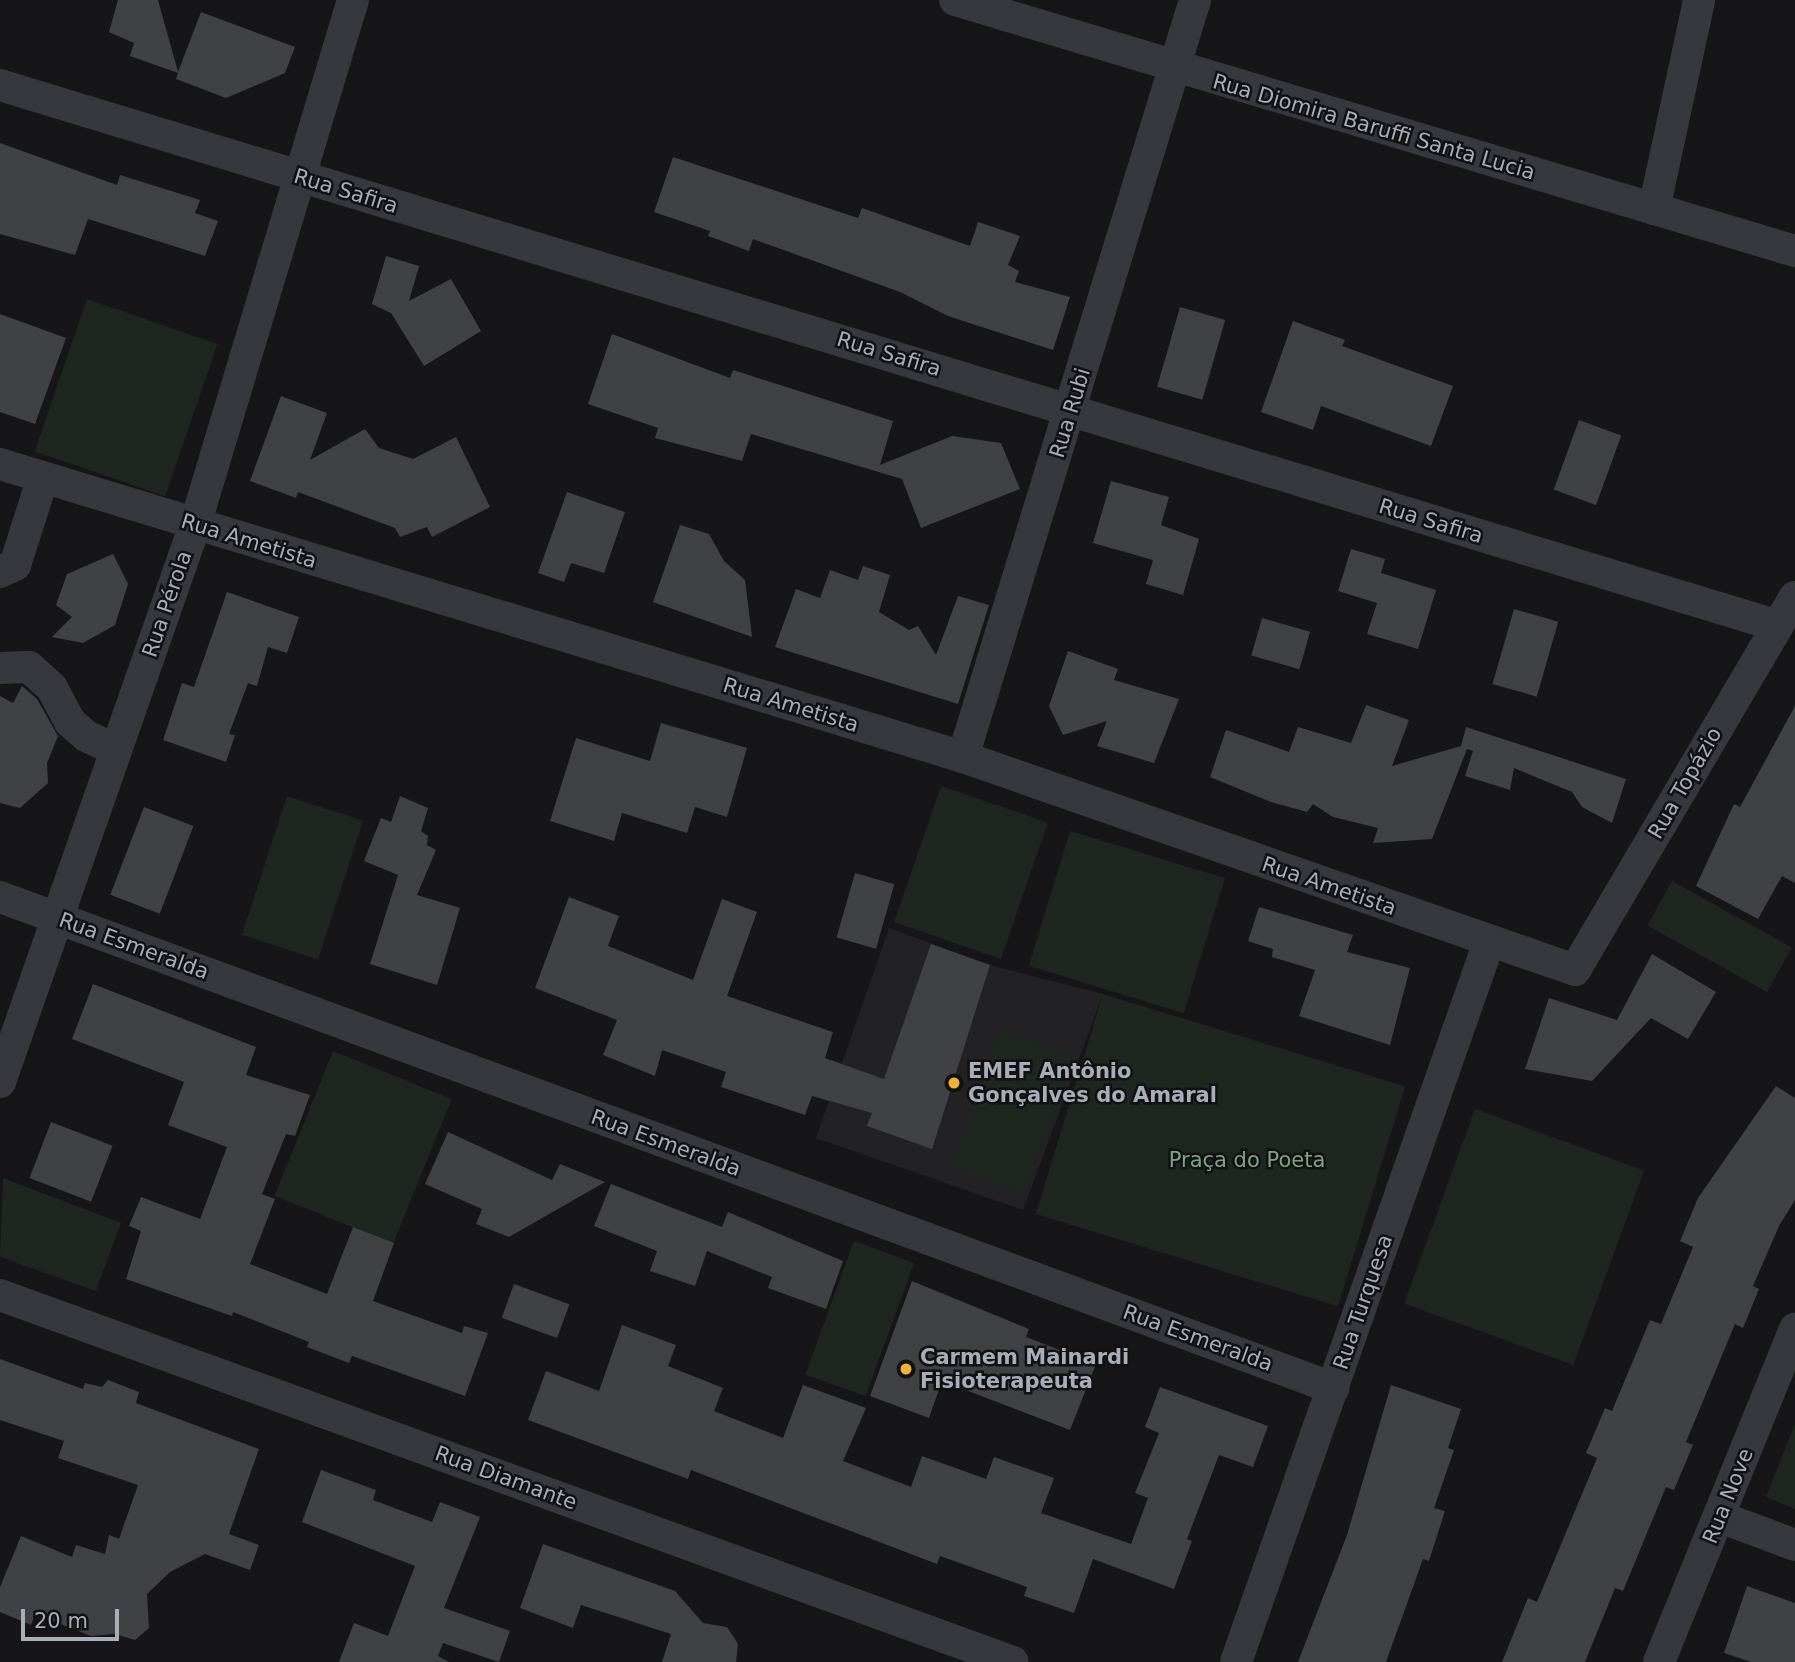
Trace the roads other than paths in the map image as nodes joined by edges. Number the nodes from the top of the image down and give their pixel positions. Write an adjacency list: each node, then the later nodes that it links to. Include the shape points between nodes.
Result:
1 (353, 0): 7 (street, Rua Pérola)
2 (955, 0): 5 (street, Rua Diomira Baruffi Santa Lucia)
3 (1195, 0): 5 (street, Rua Rubi)
4 (1699, 0): 8 (street)
5 (1174, 68): 8 (street, Rua Diomira Baruffi Santa Lucia); 10 (street, Rua Rubi)
6 (0, 85): 7 (street, Rua Safira)
7 (298, 176): 10 (street, Rua Safira); 13 (street, Rua Pérola)
8 (1654, 209): 9 (street, Rua Diomira Baruffi Santa Lucia)
9 (1795, 251)
10 (1070, 411): 16 (street, Rua Safira); 19 (street, Rua Rubi)
11 (0, 464): 12 (street, Rua Ametista)
12 (43, 477): 13 (street, Rua Ametista); 14 (street, via 15,565)
13 (195, 525): 18 (street, Rua Pérola); 19 (street, Rua Ametista)
14 (0, 572)
15 (1795, 597): 16 (street, Rua Topázio)
16 (1778, 626): 23 (street, Rua Topázio)
17 (0, 668): 18 (street, via 29,667 52,688 70,722)
18 (116, 750): 21 (street, Rua Pérola)
19 (963, 757): 22 (street, Rua Ametista)
20 (0, 897): 21 (street, Rua Esmeralda)
21 (58, 917): 24 (street, Rua Pérola); 27 (street, Rua Esmeralda)
22 (1489, 942): 23 (street, Rua Ametista); 27 (street, Rua Turquesa)
23 (1575, 970)
24 (0, 1082)
25 (0, 1295): 30 (street, Rua Diamante)
26 (1795, 1329): 28 (street, Rua Nove)
27 (1332, 1388): 31 (street, Rua Turquesa)
28 (1720, 1517): 29 (street); 32 (street, Rua Nove)
29 (1795, 1545)
30 (1013, 1662)
31 (1236, 1662)
32 (1658, 1662)

